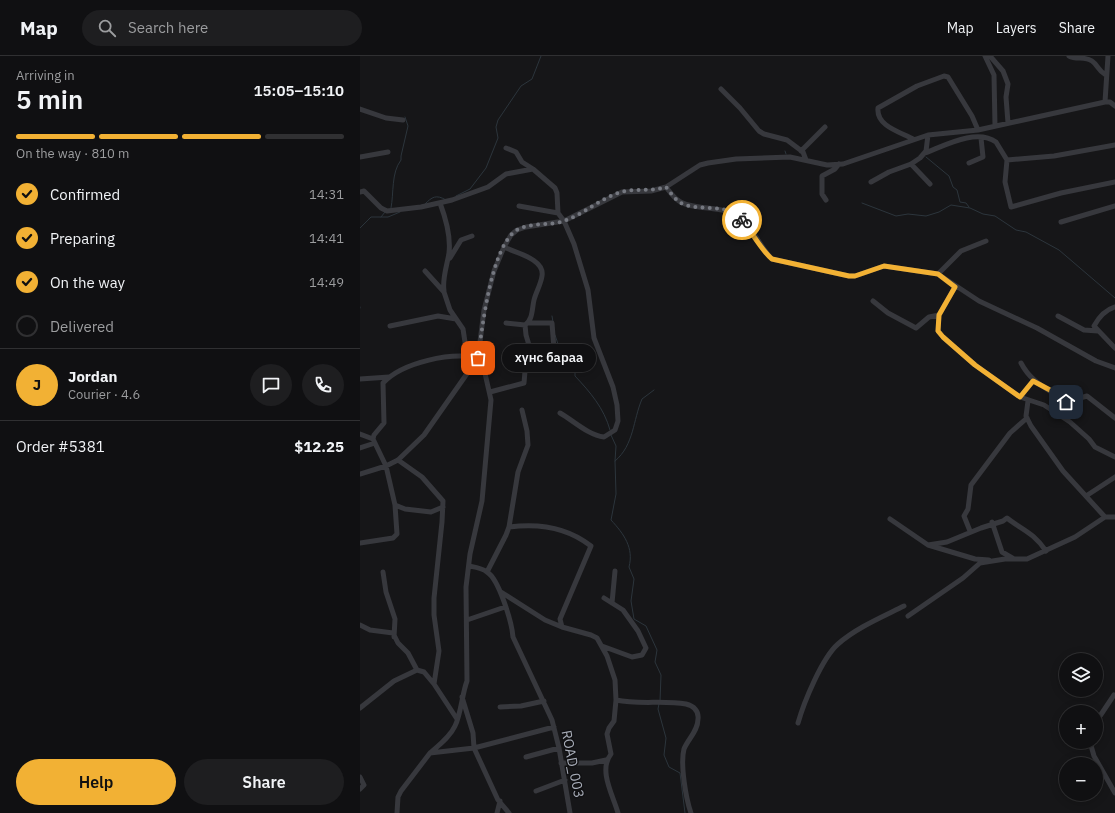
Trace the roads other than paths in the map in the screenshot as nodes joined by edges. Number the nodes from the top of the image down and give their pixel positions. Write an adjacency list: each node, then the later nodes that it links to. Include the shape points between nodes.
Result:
1 (985, 56): 12 (street, via 994,75)
2 (990, 56): 11 (street, via 1008,84)
3 (1069, 56): 5 (street, via 1093,61 1098,70)
4 (1108, 56): 5 (street)
5 (1106, 74): 7 (street)
6 (721, 89): 22 (street, via 759,131 784,138)
7 (1110, 101): 8 (street); 11 (street)
8 (1115, 106)
9 (360, 109): 10 (street, via 386,118)
10 (403, 120)
11 (1008, 123): 12 (street)
12 (995, 126): 14 (street)
13 (825, 127): 22 (street)
14 (978, 130): 15 (street); 18 (street, via 948,77 944,76 917,86 878,108 878,116 882,123)
15 (965, 132): 16 (street); 19 (street)
16 (928, 134): 18 (street); 24 (street)
17 (981, 138): 19 (street); 27 (street, via 989,138 996,142); 28 (street, via 983,157)
18 (913, 139): 29 (street)
19 (967, 139): 24 (street)
20 (1115, 145): 27 (street, via 1054,156)
21 (506, 148): 31 (street, via 516,152 522,162)
22 (802, 151): 26 (street)
23 (388, 152): 25 (street)
24 (925, 153): 30 (street)
25 (360, 157)
26 (806, 160): 29 (street, via 827,165); 35 (street, via 790,157 708,163 700,165)
27 (1007, 160): 33 (street, via 1005,182 1011,207)
28 (969, 163)
29 (839, 164): 37 (street, via 822,176 822,194)
30 (911, 164): 32 (street); 34 (street)
31 (533, 169): 38 (street, via 506,174 488,187); 41 (street, via 555,188)
32 (871, 182)
33 (1115, 182)
34 (930, 184)
35 (666, 187): 42 (street, via 651,191 622,192); 49 (street, via 678,201 686,205 711,207 737,214 764,252 772,259 849,276 882,266)
36 (360, 192): 38 (street, via 364,191 387,211)
37 (826, 200)
38 (440, 203): 47 (street, via 449,235 450,246)
39 (519, 206): 41 (street)
40 (1115, 206): 43 (street)
41 (558, 213): 42 (street)
42 (564, 221): 46 (street, via 517,230 510,235); 74 (street, via 580,259 588,290 594,338 613,387 618,421 615,430 604,437 589,432)
43 (1061, 222)
44 (472, 236): 47 (street, via 456,245)
45 (986, 241): 49 (street, via 961,251)
46 (504, 247): 58 (street, via 532,259 543,270); 64 (street, via 494,271 484,310)
47 (446, 266): 51 (street)
48 (425, 270): 51 (street)
49 (938, 274): 50 (street)
50 (955, 287): 54 (street); 66 (street)
51 (444, 292): 56 (street)
52 (873, 301): 54 (street, via 888,313 916,328 929,317)
53 (1115, 307): 60 (street, via 1099,318 1094,326)
54 (939, 315): 71 (street, via 938,331 943,337 975,365)
55 (1058, 316): 60 (street, via 1084,330)
56 (456, 319): 59 (street, via 438,316); 63 (street, via 463,329)
57 (506, 323): 58 (street)
58 (527, 324): 62 (street, via 552,323); 70 (street, via 526,335 534,362 525,371 524,383)
59 (390, 326)
60 (1098, 331): 61 (street)
61 (1115, 348)
62 (554, 349)
63 (467, 355): 64 (street); 67 (street, via 436,358)
64 (478, 358): 70 (street); 81 (street, via 424,435)
65 (1022, 363): 69 (street)
66 (1115, 368)
67 (389, 377): 68 (street); 78 (street, via 383,383 384,423 374,435)
68 (360, 379)
69 (1033, 381): 71 (street); 76 (street, via 1067,402 1087,396)
70 (490, 392): 99 (street, via 482,500)
71 (1020, 397): 72 (street)
72 (1028, 401): 75 (street); 80 (street, via 1044,405 1070,422 1095,447)
73 (522, 410): 92 (street, via 528,445 518,472)
74 (560, 413)
75 (1027, 418): 85 (street, via 1063,471); 93 (street, via 1010,433 971,485 968,509 964,516)
76 (1115, 418)
77 (360, 434): 78 (street)
78 (374, 441): 79 (street); 82 (street)
79 (360, 448)
80 (1115, 457)
81 (398, 460): 82 (street); 87 (street, via 428,482 443,501)
82 (386, 466): 83 (street); 86 (street)
83 (360, 474)
84 (1115, 477): 85 (street)
85 (1086, 496): 88 (street)
86 (395, 505): 87 (street, via 405,509 431,512); 94 (street, via 397,534 393,538)
87 (443, 508): 115 (street, via 434,598 439,650)
88 (1105, 517): 89 (street); 96 (street, via 1075,537)
89 (1115, 517)
90 (890, 519): 95 (street)
91 (992, 523): 93 (street); 96 (street, via 1008,518 1013,520 1015,525 1035,536); 97 (street, via 1002,552)
92 (509, 527): 102 (street); 111 (street, via 545,525 572,533 591,546 560,619)
93 (970, 531): 95 (street, via 947,542)
94 (360, 543)
95 (928, 546): 98 (street, via 975,559)
96 (1046, 551): 97 (street, via 1027,559)
97 (1015, 559): 98 (street)
98 (993, 561): 108 (street, via 980,563 963,578)
99 (469, 566): 102 (street); 109 (street)
100 (615, 571): 105 (street)
101 (382, 572): 112 (street, via 395,618)
102 (487, 572): 103 (street)
103 (501, 592): 107 (street, ROAD_003); 111 (street, via 545,620)
104 (604, 598): 105 (street)
105 (612, 603): 113 (street, via 623,610 646,648 642,655 632,657)
106 (904, 606): 124 (street, via 851,634 836,645 805,700)
107 (505, 608): 109 (street); 119 (street, ROAD_003, via 513,637)
108 (908, 616)
109 (467, 620): 116 (street, via 467,681)
110 (360, 624): 112 (street, via 370,630 393,633)
111 (562, 627): 113 (street, via 591,635)
112 (394, 638): 114 (street, via 408,653)
113 (602, 646): 118 (street, via 615,680)
114 (417, 670): 115 (street, via 424,672); 121 (street, via 394,681)
115 (434, 684): 123 (street)
116 (462, 695): 123 (street); 126 (street, via 473,733)
117 (1114, 695): 122 (street)
118 (616, 700): 131 (street, via 615,718 607,734 612,754); 144 (street, via 687,704 698,713 696,729 687,743 684,754)
119 (544, 701): 120 (street); 125 (street, ROAD_003)
120 (500, 707)
121 (360, 708)
122 (1103, 712)
123 (457, 719): 129 (street, via 448,736)
124 (798, 723)
125 (554, 727): 126 (street); 127 (street, ROAD_003)
126 (474, 748): 129 (street); 138 (street)
127 (559, 748): 130 (street); 132 (street, ROAD_003)
128 (1092, 749): 137 (street)
129 (430, 753): 139 (street, via 401,791)
130 (526, 757)
131 (606, 760): 132 (street, via 592,763); 143 (street, via 608,785)
132 (561, 763): 134 (street, ROAD_003)
133 (360, 777): 135 (street, via 364,785)
134 (565, 780): 136 (street); 142 (street, ROAD_003)
135 (360, 789)
136 (536, 791)
137 (1115, 793)
138 (500, 802): 140 (street); 141 (street)
139 (397, 813)
140 (497, 813)
141 (509, 813)
142 (570, 813)
143 (618, 813)
144 (691, 813)

